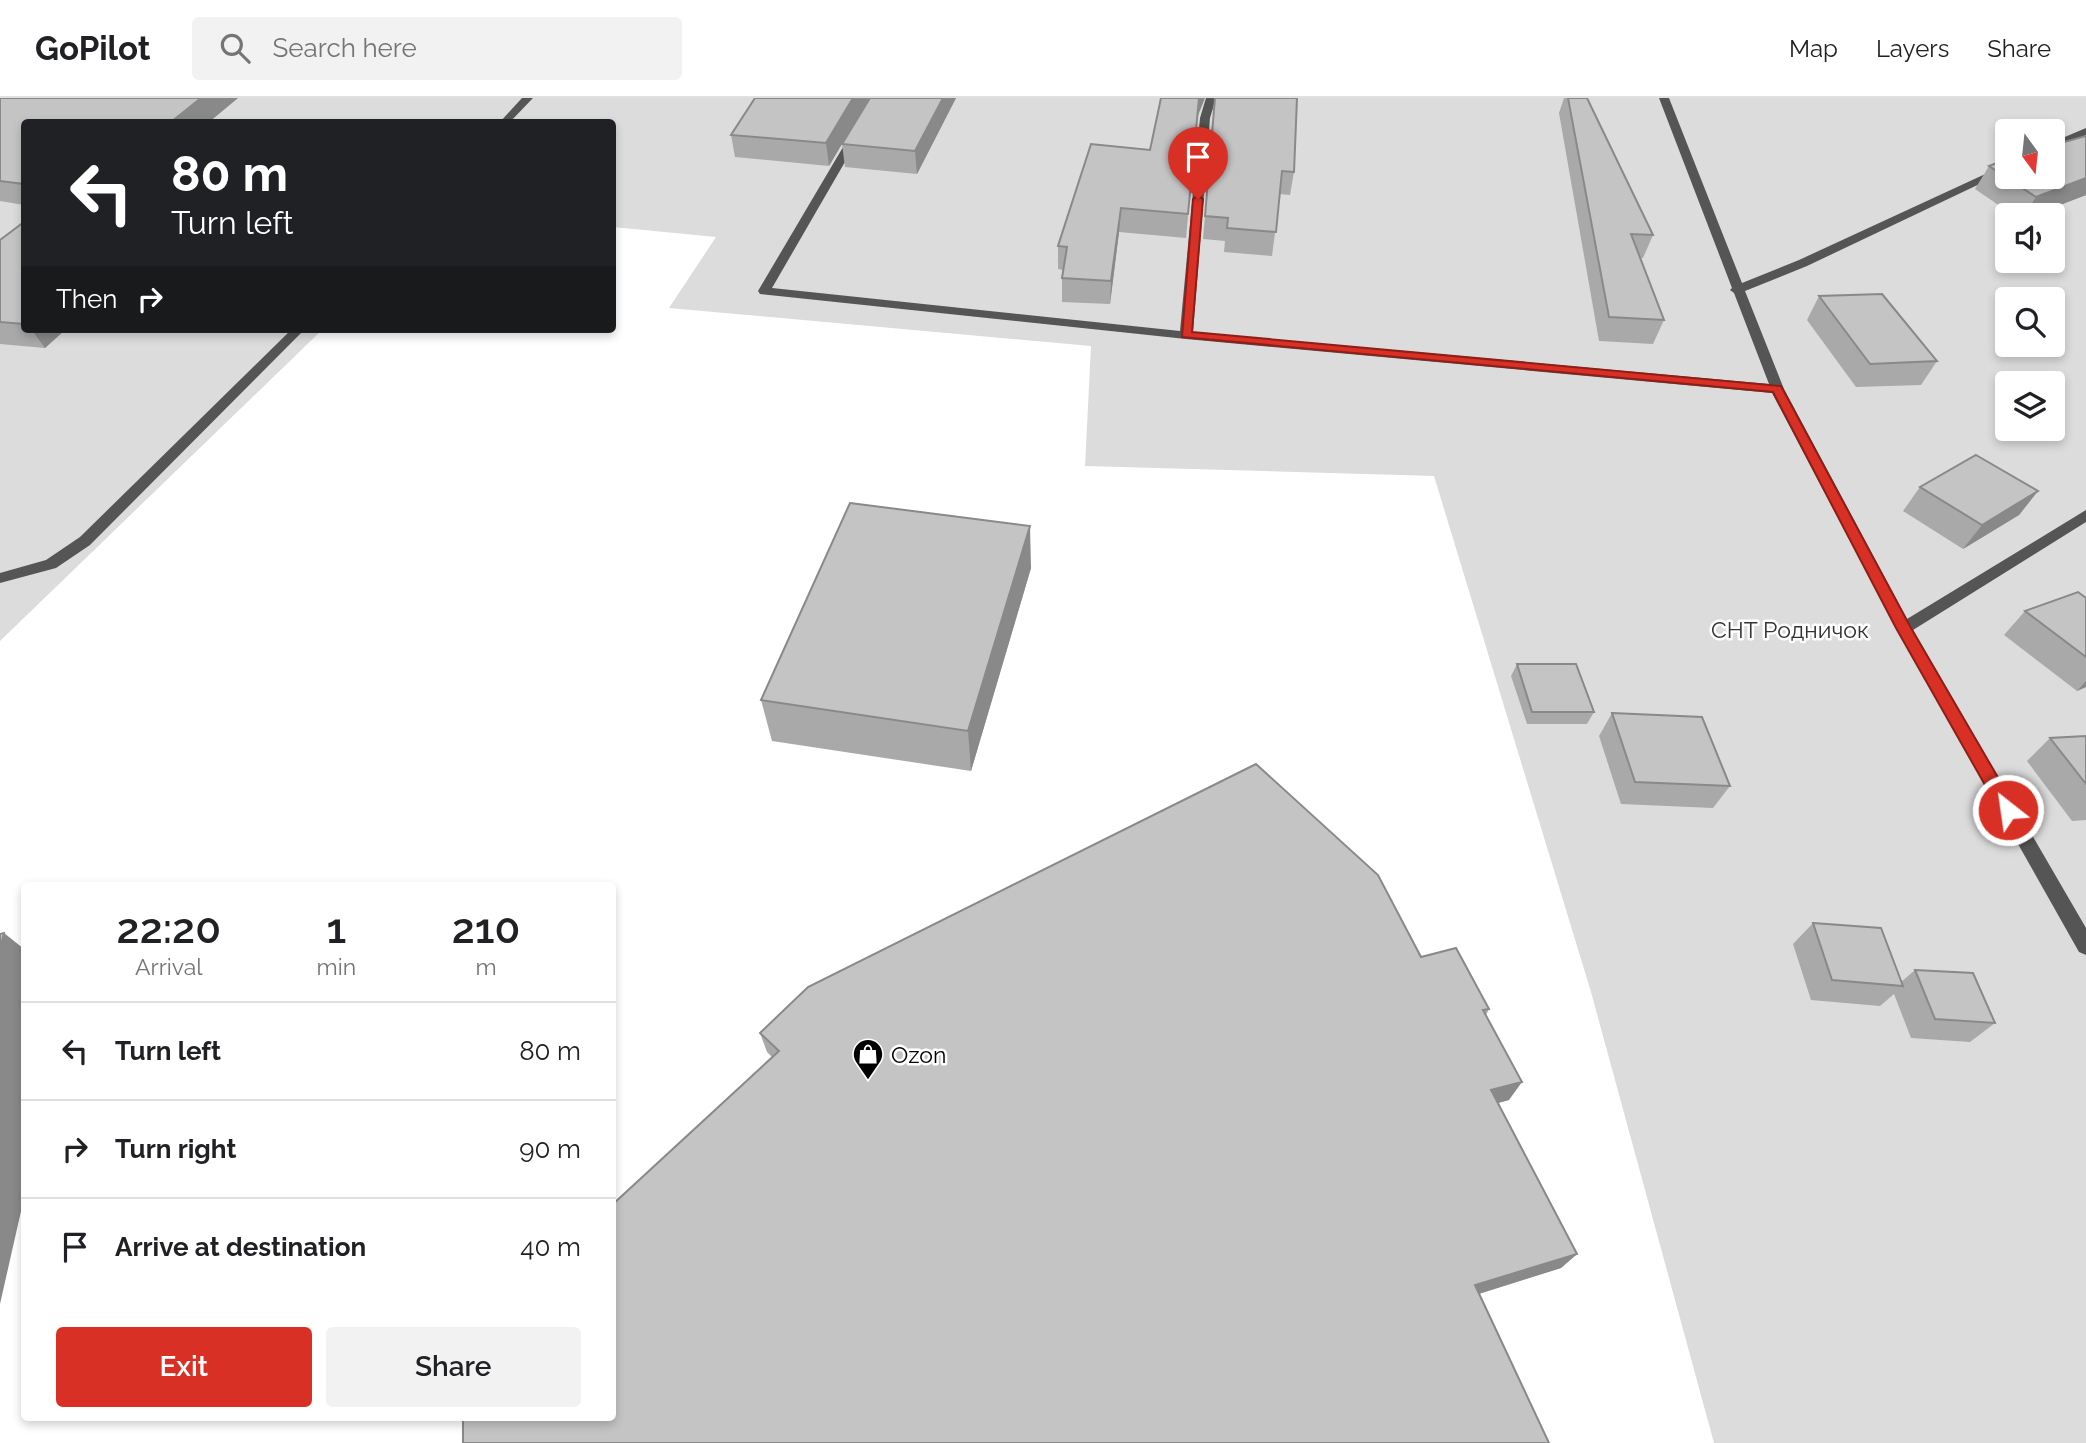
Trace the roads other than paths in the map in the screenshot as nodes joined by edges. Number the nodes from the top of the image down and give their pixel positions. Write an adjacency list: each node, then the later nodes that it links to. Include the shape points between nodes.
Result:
1 (528, 98): 5 (street)
2 (877, 98): 11 (street, via 764,291)
3 (1211, 98): 11 (street, via 1205,118)
4 (1664, 98): 9 (street)
5 (508, 119)
6 (2086, 131): 7 (street)
7 (2065, 141)
8 (1995, 173): 9 (street)
9 (1737, 290): 12 (street)
10 (295, 333): 14 (street, via 85,541 51,564)
11 (1186, 335): 12 (street)
12 (1777, 389): 15 (street)
13 (2086, 515): 15 (street)
14 (0, 578)
15 (1904, 628): 16 (street)
16 (2086, 946)

